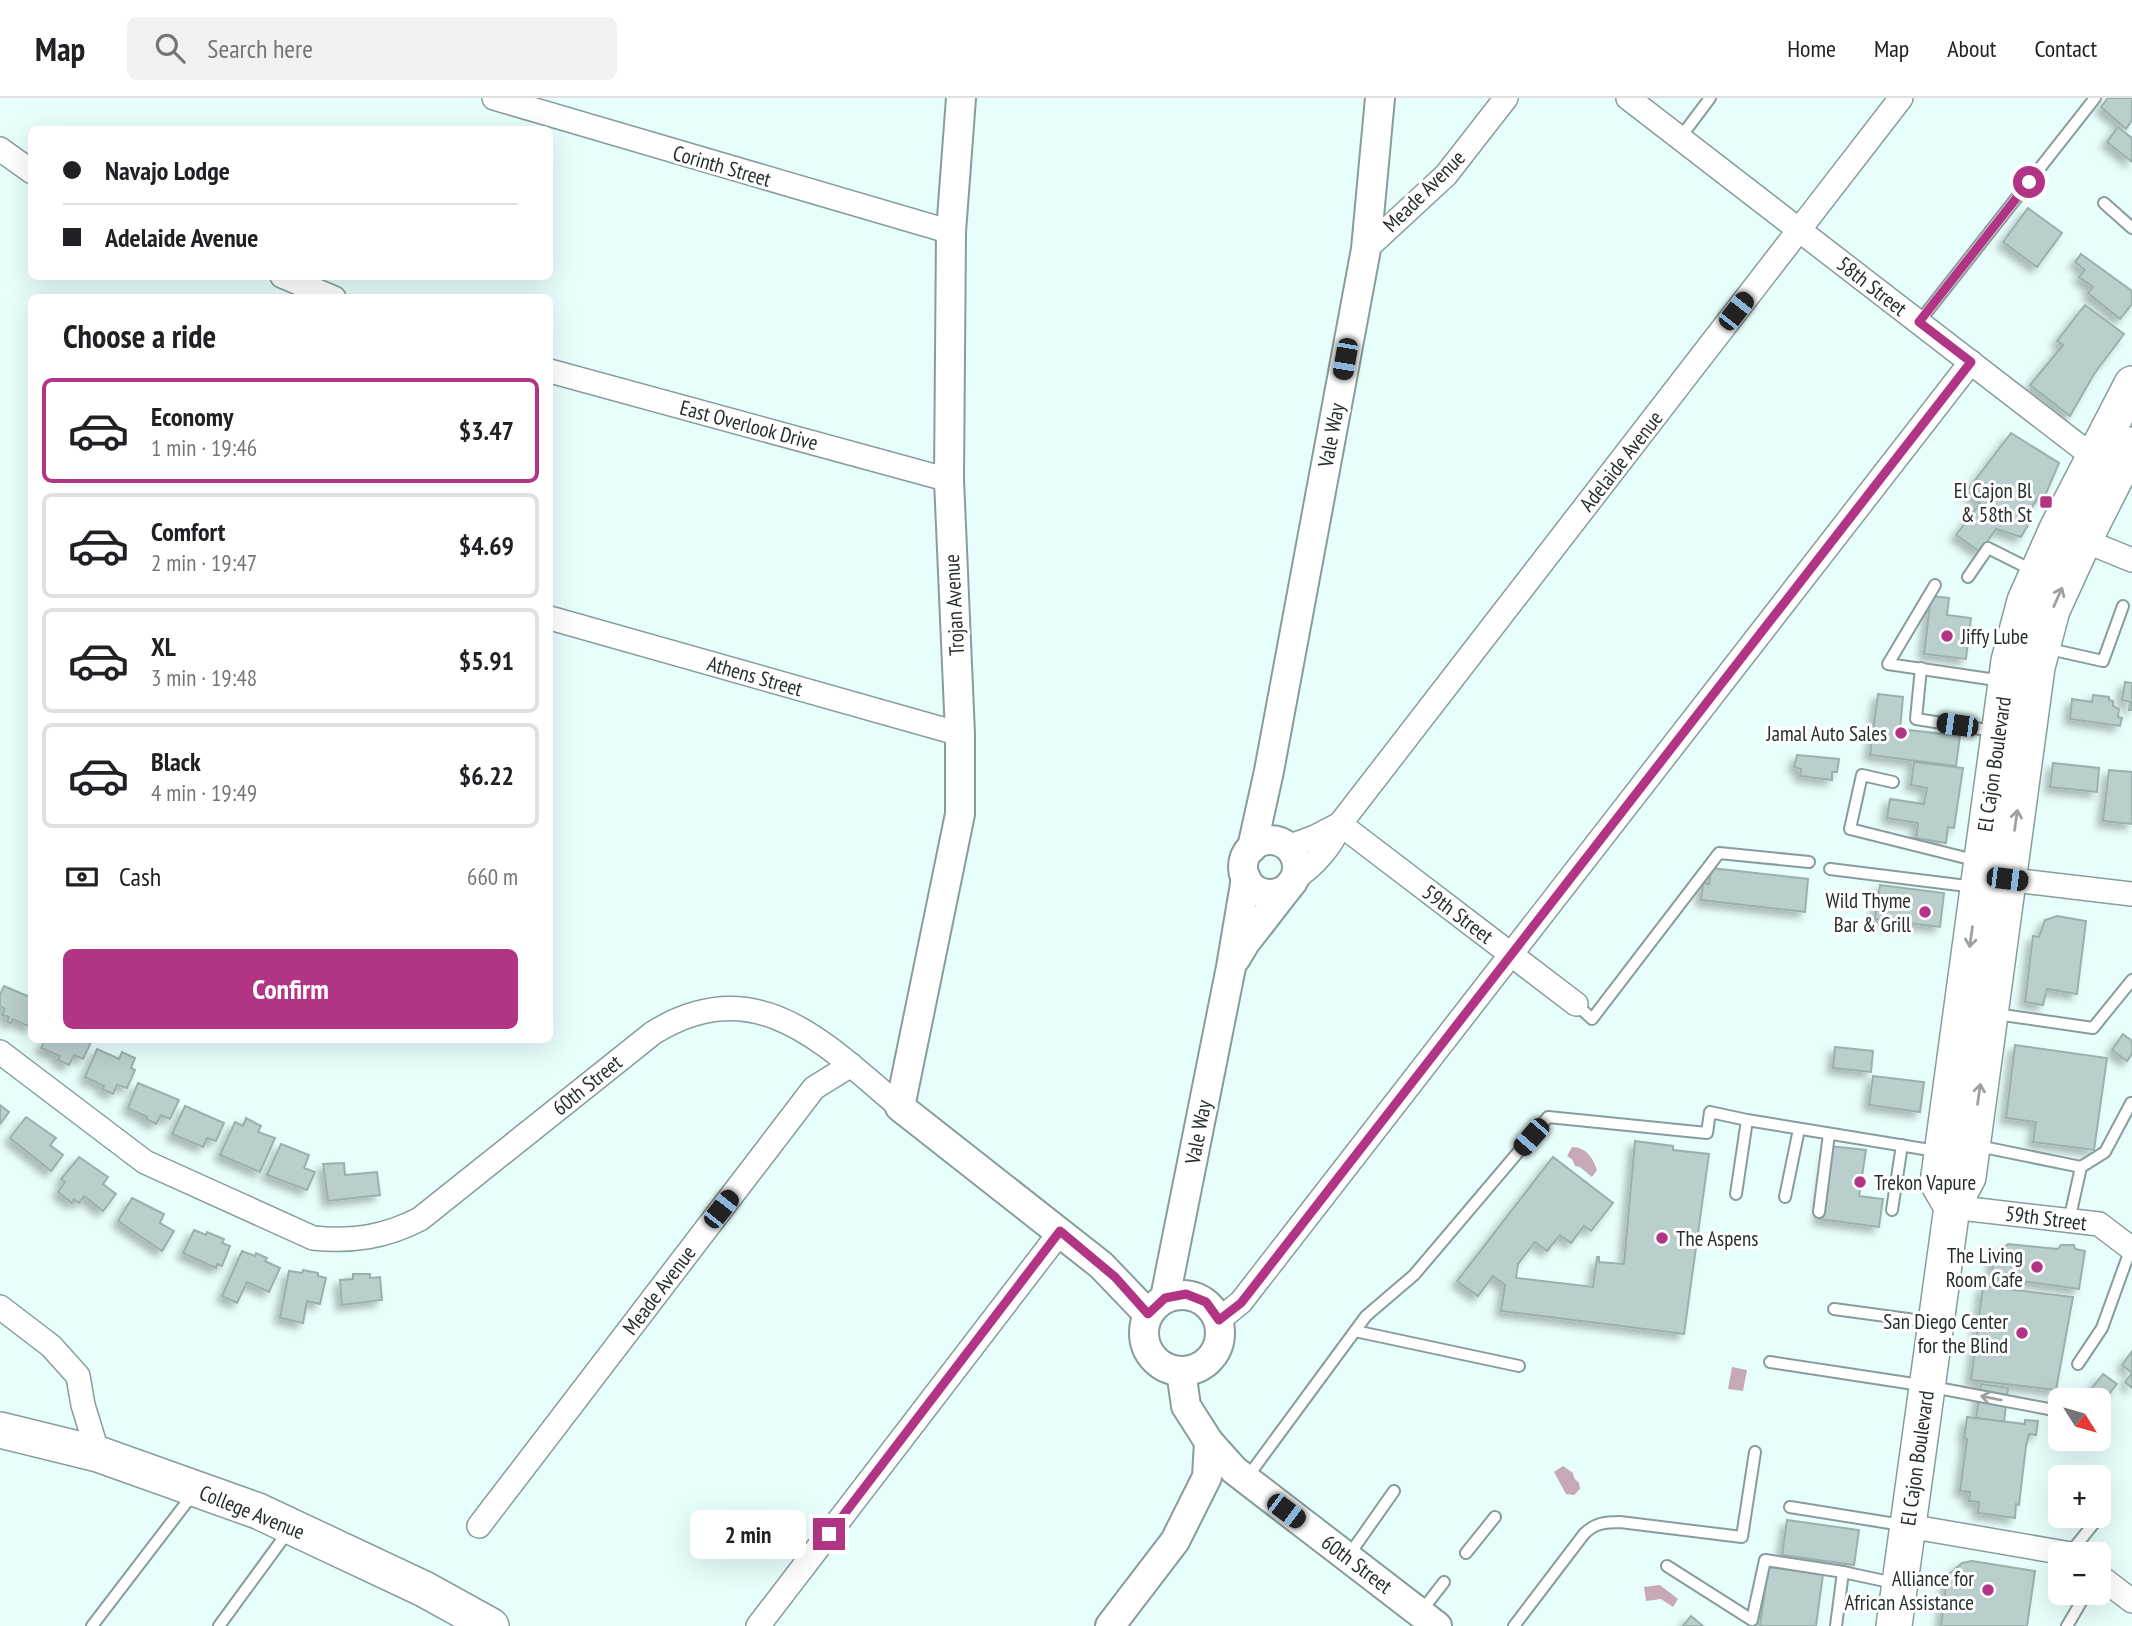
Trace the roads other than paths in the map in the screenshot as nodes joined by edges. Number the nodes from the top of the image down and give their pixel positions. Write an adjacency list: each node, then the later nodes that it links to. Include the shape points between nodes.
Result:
1 (495, 98): 15 (street, Corinth Street)
2 (961, 98): 15 (street, Trojan Avenue)
3 (1380, 98): 16 (street, Vale Way)
4 (1506, 98): 16 (street, Meade Avenue, via 1446,175)
5 (1628, 98): 9 (street, 58th Street)
6 (1710, 98): 9 (lane)
7 (1901, 98): 14 (street, Adelaide Avenue)
8 (2095, 98): 19 (lane)
9 (1680, 138): 14 (street, 58th Street)
10 (0, 149): 11 (street)
11 (28, 169)
12 (2104, 203): 13 (lane)
13 (2132, 228)
14 (1799, 230): 19 (street, 58th Street); 39 (street, Adelaide Avenue)
15 (951, 232): 24 (street, Trojan Avenue)
16 (1366, 249): 37 (street, Vale Way)
17 (291, 280): 18 (street)
18 (325, 294)
19 (1919, 322): 20 (street, 58th Street)
20 (1971, 362): 23 (street, 58th Street); 48 (street)
21 (553, 372): 24 (street, East Overlook Drive)
22 (2132, 384): 23 (main road, El Cajon Boulevard)
23 (2115, 459): 25 (main road, El Cajon Boulevard)
24 (949, 480): 36 (street, Trojan Avenue)
25 (2071, 534): 26 (street); 27 (main road, El Cajon Boulevard); 32 (main road, El Cajon Boulevard, one-way to 25)
26 (2132, 560)
27 (2038, 572): 28 (lane, via 1988,548); 34 (main road, El Cajon Boulevard, via 2025,601)
28 (1968, 578)
29 (1935, 585): 33 (lane, via 1888,664)
30 (2123, 606): 32 (lane, via 2104,661)
31 (553, 619): 36 (street, Athens Street)
32 (2043, 647): 44 (main road, El Cajon Boulevard, one-way to 32)
33 (1921, 668): 34 (lane); 35 (lane, via 1916,719)
34 (2006, 681): 35 (main road, El Cajon Boulevard)
35 (1999, 731): 44 (main road, El Cajon Boulevard)
36 (960, 734): 56 (street, Trojan Avenue, via 960,814)
37 (1269, 771): 40 (street, Vale Way); 41 (street, Vale Way)
38 (1893, 782): 44 (lane, via 1862,775 1850,829)
39 (1340, 824): 40 (street, Adelaide Avenue); 46 (street, Adelaide Avenue, via 1308,870); 48 (street, 59th Street)
40 (1288, 847): 41 (street, via 1266,841); 46 (street, Vale Way, via 1297,861)
41 (1252, 848): 45 (street, Vale Way, via 1244,862)
42 (1809, 862): 51 (lane, via 1719,853 1592,1019)
43 (1830, 869): 44 (lane)
44 (1986, 876): 47 (street); 52 (main road, El Cajon Boulevard); 61 (main road, El Cajon Boulevard, one-way to 61)
45 (1246, 878): 46 (street, via 1266,893 1283,891); 49 (street, Vale Way)
46 (1292, 882): 49 (street, Vale Way)
47 (2132, 894)
48 (1511, 955): 51 (street, 59th Street); 74 (street, via 1241,1303)
49 (1231, 967): 71 (street, Vale Way)
50 (2132, 980): 52 (lane, via 2093,1028)
51 (1576, 1004)
52 (1990, 1013): 61 (main road, El Cajon Boulevard, one-way to 52)
53 (0, 1052): 54 (street, 60th Street, via 145,1161 313,1238 335,1241 373,1237 419,1219 653,1033 688,1015 727,1008 766,1013 798,1026)
54 (851, 1066): 56 (street, 60th Street); 94 (street, Meade Avenue, via 814,1088)
55 (2131, 1103): 62 (lane, via 2105,1152)
56 (900, 1107): 69 (street, 60th Street)
57 (1747, 1120): 58 (lane); 63 (lane); 76 (lane, via 1710,1112 1707,1133 1548,1117 1414,1275)
58 (1799, 1129): 59 (lane); 64 (lane)
59 (1829, 1134): 60 (lane); 67 (lane)
60 (1902, 1145): 61 (lane); 66 (lane)
61 (1957, 1149): 62 (lane); 65 (main road, El Cajon Boulevard, via 1968,1177)
62 (2081, 1167): 68 (lane)
63 (1736, 1194)
64 (1785, 1197)
65 (1952, 1207): 68 (street, 59th Street); 75 (main road, El Cajon Boulevard)
66 (1892, 1210)
67 (1819, 1212)
68 (2069, 1221): 70 (street, 59th Street, via 2099,1224)
69 (1060, 1231): 71 (street, 60th Street); 111 (street)
70 (2132, 1249): 78 (lane, via 2102,1328)
71 (1156, 1306): 74 (street, via 1186,1294 1206,1302); 80 (street, via 1143,1333 1148,1352 1162,1366)
72 (0, 1307): 86 (street, via 51,1346 78,1376)
73 (1834, 1309): 75 (lane)
74 (1219, 1320): 80 (street, via 1220,1339 1213,1356 1199,1367)
75 (1936, 1323): 81 (main road, El Cajon Boulevard)
76 (1355, 1331): 79 (lane); 87 (lane)
77 (1770, 1362): 81 (lane)
78 (2078, 1364)
79 (1518, 1366)
80 (1181, 1371): 84 (street, 60th Street, via 1186,1406)
81 (1927, 1386): 82 (lane, one-way to 81); 92 (main road, El Cajon Boulevard)
82 (2048, 1409)
83 (0, 1430): 86 (main road, College Avenue)
84 (1209, 1442): 87 (street, 60th Street); 112 (street, via 1207,1477 1175,1541)
85 (1755, 1452): 113 (lane, via 1742,1537 1601,1522 1584,1534)
86 (98, 1454): 88 (main road, College Avenue)
87 (1246, 1480): 99 (street, 60th Street)
88 (197, 1489): 93 (main road, College Avenue); 108 (lane)
89 (1394, 1491): 99 (lane)
90 (1790, 1507): 92 (lane)
91 (1494, 1517): 98 (lane)
92 (1908, 1526): 97 (street); 103 (main road, El Cajon Boulevard)
93 (292, 1527): 109 (lane); 110 (main road, College Avenue)
94 (479, 1527)
95 (2090, 1528): 96 (lane)
96 (2079, 1542)
97 (2048, 1550)
98 (1466, 1553)
99 (1347, 1557): 107 (street, 60th Street)
100 (1667, 1566): 101 (lane, via 1752,1620 1765,1560)
101 (1843, 1572): 103 (lane); 114 (lane)
102 (1444, 1583): 107 (lane)
103 (1900, 1584): 115 (main road, El Cajon Boulevard)
104 (2111, 1585): 105 (street)
105 (2132, 1601)
106 (2079, 1605): 116 (lane)
107 (1423, 1622)
108 (92, 1626)
109 (219, 1626)
110 (491, 1626)
111 (758, 1626)
112 (1110, 1626)
113 (1514, 1626)
114 (1836, 1626)
115 (1894, 1626)
116 (2067, 1626)

